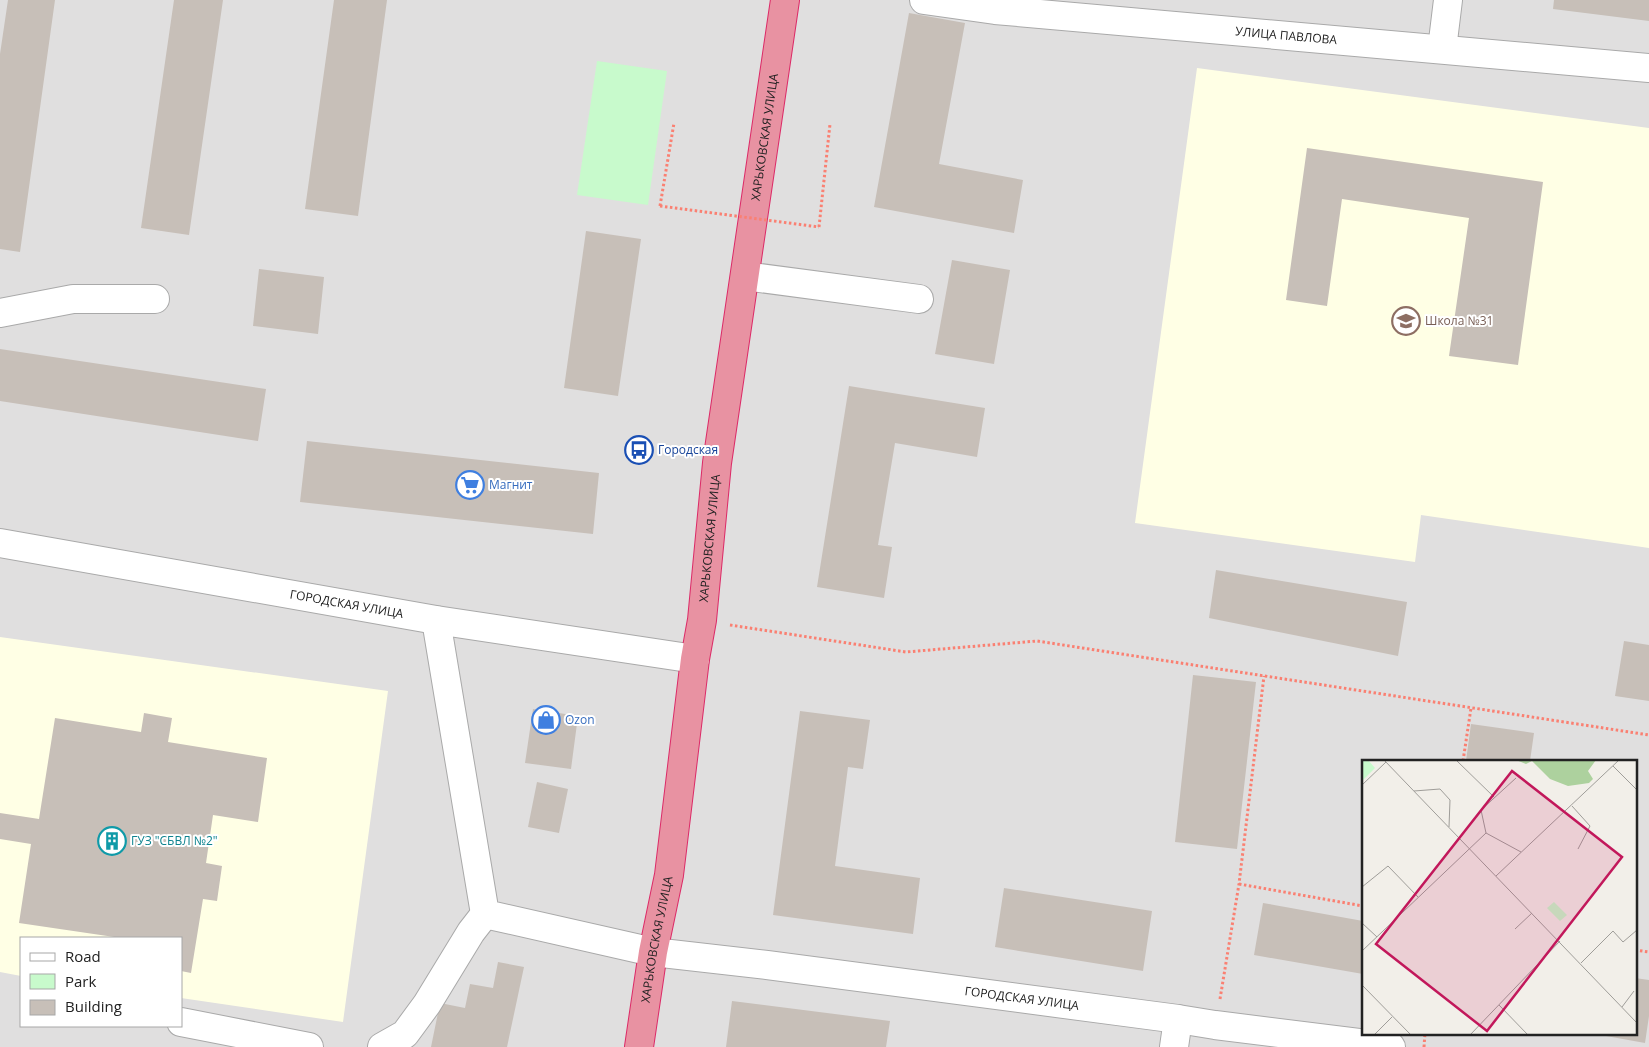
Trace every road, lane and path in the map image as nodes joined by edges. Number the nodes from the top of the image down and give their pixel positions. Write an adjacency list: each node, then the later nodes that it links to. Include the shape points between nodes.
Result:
1 (785, 0): 8 (highway, ХАРЬКОВСКАЯ УЛИЦА)
2 (924, 0): 4 (street, УЛИЦА ПАВЛОВА, via 995,10)
3 (1448, 0): 4 (street)
4 (1442, 49): 5 (street, УЛИЦА ПАВЛОВА)
5 (1649, 68)
6 (674, 123): 7 (path, bridge, via 660,206 819,227)
7 (830, 124)
8 (744, 276): 10 (street); 14 (highway, ХАРЬКОВСКАЯ УЛИЦА, via 717,463)
9 (155, 299): 11 (street, via 73,299)
10 (919, 300)
11 (0, 314)
12 (0, 543): 13 (street, ГОРОДСКАЯ УЛИЦА)
13 (436, 620): 15 (street, ГОРОДСКАЯ УЛИЦА); 22 (street)
14 (702, 620): 15 (highway, ХАРЬКОВСКАЯ УЛИЦА); 16 (path, via 906,652 1037,641)
15 (695, 659): 24 (highway, ХАРЬКОВСКАЯ УЛИЦА, via 668,875)
16 (1264, 676): 17 (path); 20 (path)
17 (1471, 708): 18 (path); 19 (path)
18 (1649, 735)
19 (1463, 760)
20 (1239, 884): 21 (path); 28 (path)
21 (1362, 906)
22 (485, 914): 24 (street, ГОРОДСКАЯ УЛИЦА); 32 (street, via 405,1034)
23 (1636, 950): 25 (path)
24 (653, 952): 26 (street, ГОРОДСКАЯ УЛИЦА); 33 (highway, ХАРЬКОВСКАЯ УЛИЦА)
25 (1649, 952)
26 (1178, 1018): 28 (street, ГОРОДСКАЯ УЛИЦА); 34 (street)
27 (182, 1022): 30 (street)
28 (1215, 1025): 35 (street, ГОРОДСКАЯ УЛИЦА)
29 (1425, 1034): 36 (path)
30 (240, 1040): 31 (street)
31 (309, 1047)
32 (382, 1047)
33 (639, 1047)
34 (1174, 1047)
35 (1391, 1047)
36 (1424, 1047)

